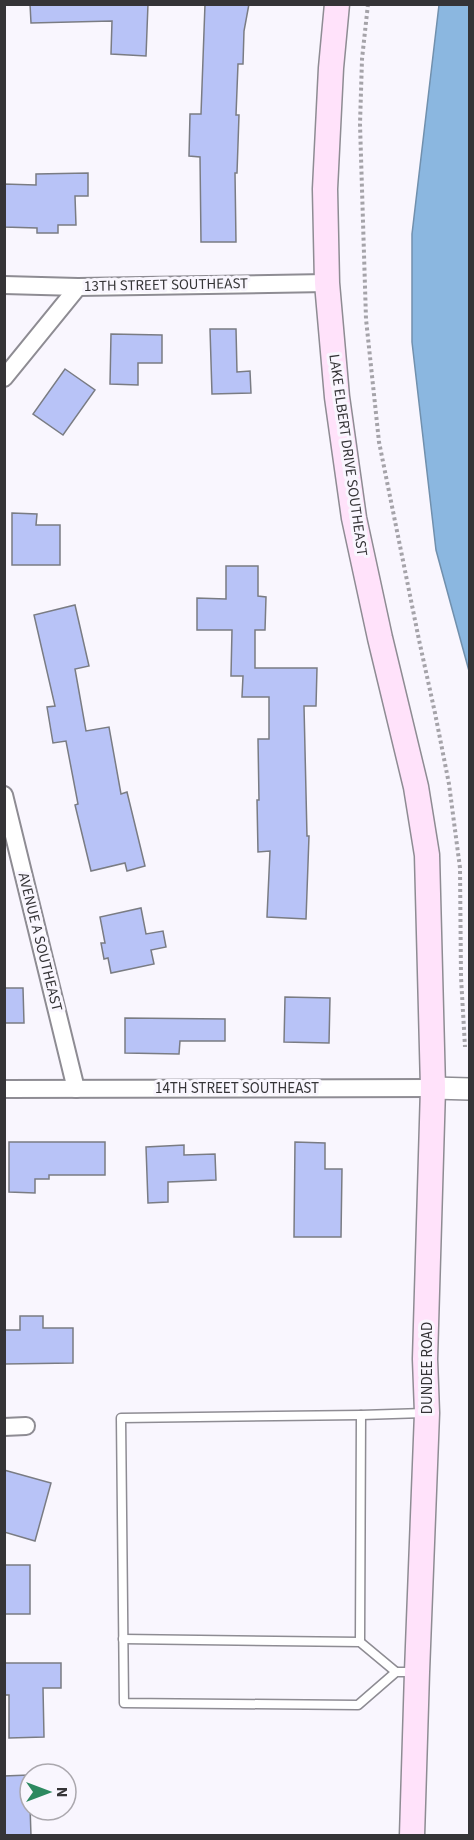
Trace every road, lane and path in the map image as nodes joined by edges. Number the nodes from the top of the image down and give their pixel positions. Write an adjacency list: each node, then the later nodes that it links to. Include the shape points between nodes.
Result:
1 (337, 4): 3 (main road, LAKE ELBERT DRIVE SOUTHEAST, via 325,189)
2 (368, 4): 9 (path, via 360,124 366,319 379,442 449,784 459,858)
3 (327, 283): 5 (street, 13TH STREET SOUTHEAST); 8 (main road, LAKE ELBERT DRIVE SOUTHEAST, via 337,397 354,518 416,787 427,855)
4 (4, 285): 5 (street, 13TH STREET SOUTHEAST)
5 (78, 287): 6 (street)
6 (4, 378)
7 (4, 795): 12 (street, AVENUE A SOUTHEAST)
8 (428, 900): 10 (main road, DUNDEE ROAD)
9 (465, 1047)
10 (433, 1088): 12 (street, 14TH STREET SOUTHEAST); 13 (street, 14TH STREET SOUTHEAST); 14 (main road, DUNDEE ROAD)
11 (4, 1089): 12 (street, 14TH STREET SOUTHEAST)
12 (76, 1089)
13 (470, 1089)
14 (427, 1413): 15 (lane); 20 (main road, DUNDEE ROAD)
15 (361, 1415): 18 (lane, via 121,1418); 19 (lane)
16 (26, 1426): 17 (street)
17 (4, 1427)
18 (123, 1639): 19 (lane); 20 (lane, via 124,1703 358,1705)
19 (360, 1642): 20 (lane)
20 (406, 1672): 21 (main road, DUNDEE ROAD)
21 (412, 1836)

